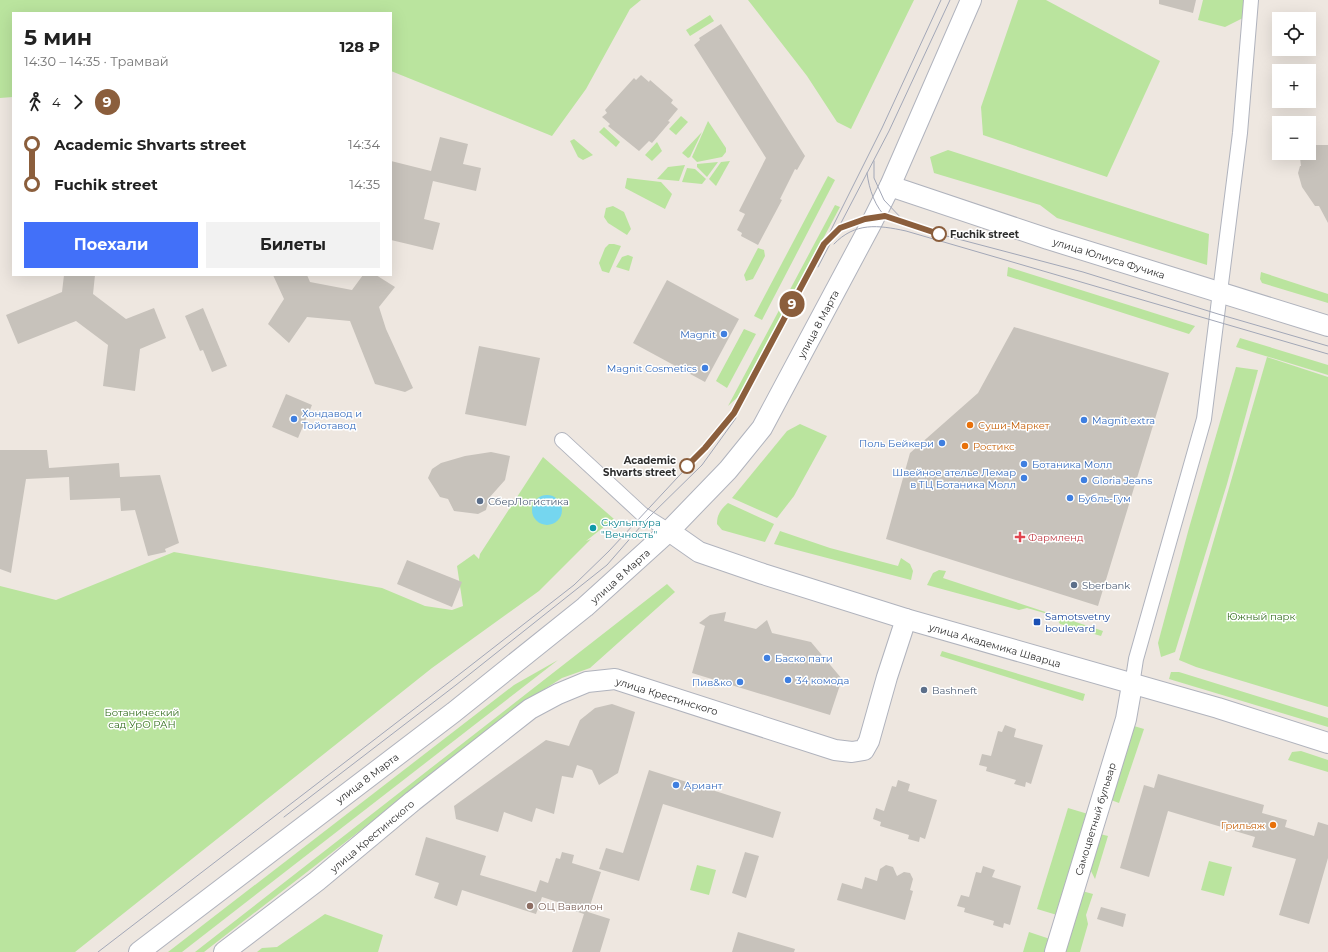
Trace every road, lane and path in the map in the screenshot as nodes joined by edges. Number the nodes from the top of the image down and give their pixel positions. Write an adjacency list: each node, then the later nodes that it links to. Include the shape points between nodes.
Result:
1 (972, 0): 3 (street, улица 8 Марта)
2 (1251, 0): 4 (street, via 1240,133)
3 (890, 186): 4 (street, улица Юлиуса Фучика); 7 (street, улица 8 Марта, via 762,428 728,470)
4 (1221, 293): 5 (street, улица Юлиуса Фучика); 9 (street, via 1204,419 1138,652)
5 (1328, 326)
6 (562, 440): 7 (street, via 642,514)
7 (670, 532): 8 (street, улица Академика Шварца, via 699,552); 11 (street, улица 8 Марта, via 585,607 454,712)
8 (906, 619): 9 (street, улица Академика Шварца); 12 (street, улица Крестинского, via 869,741 864,750 835,750 615,679 587,682 530,709 317,881)
9 (1132, 685): 10 (street, улица Академика Шварца, via 1218,708); 13 (street, Самоцветный бульвар, via 1126,719)
10 (1328, 743)
11 (139, 952)
12 (224, 952)
13 (1055, 952)

